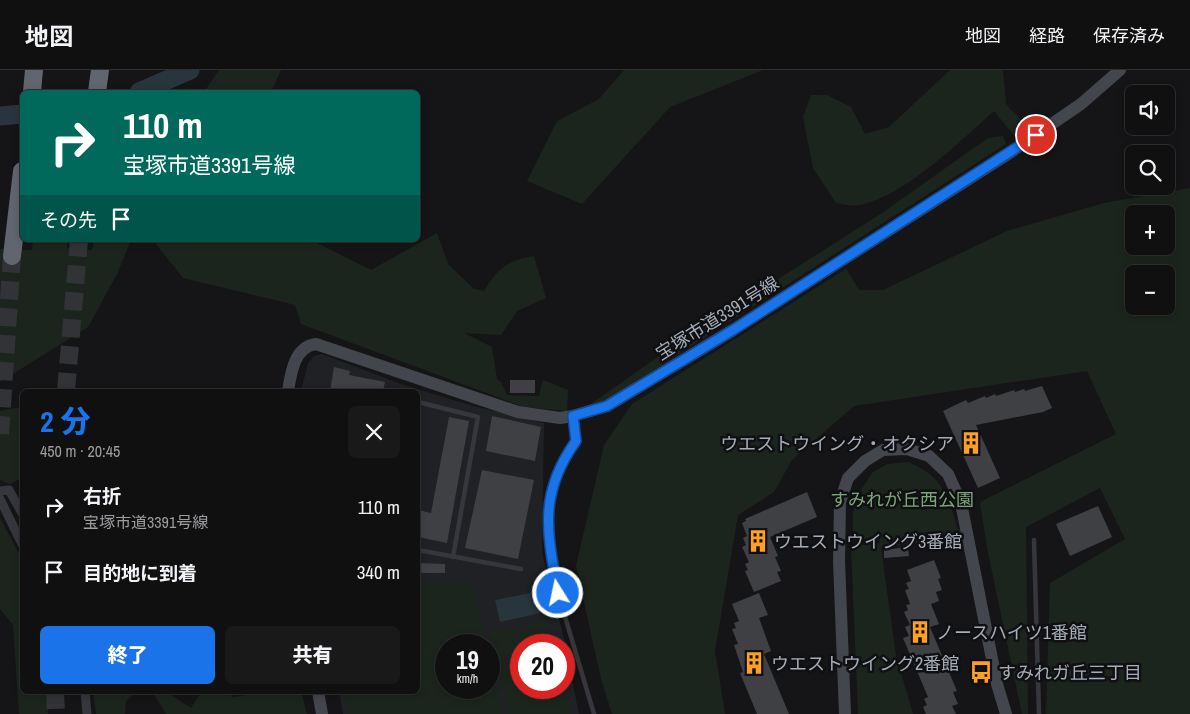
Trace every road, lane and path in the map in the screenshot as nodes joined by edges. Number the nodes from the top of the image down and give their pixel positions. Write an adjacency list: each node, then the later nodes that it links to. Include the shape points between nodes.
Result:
1 (34, 70): 4 (highway)
2 (100, 70): 5 (highway)
3 (1120, 70): 10 (street, 宝塚市道3391号線, via 1082,104 1005,156 733,330 607,406)
4 (32, 90)
5 (97, 90)
6 (20, 192): 7 (highway)
7 (12, 256)
8 (289, 389): 10 (street, 宝塚市道3391号線, via 301,351 306,345 316,344 518,412 538,416)
9 (420, 402): 17 (lane, via 478,417)
10 (573, 416): 23 (lane, via 576,441 562,461 548,505 547,530 558,593)
11 (0, 492): 13 (street, via 9,490)
12 (0, 499): 14 (street)
13 (20, 509)
14 (20, 540)
15 (1034, 540): 26 (lane)
16 (420, 550): 17 (lane)
17 (453, 557): 18 (lane)
18 (521, 569)
19 (85, 694): 21 (street)
20 (319, 694): 22 (street)
21 (87, 714)
22 (322, 714)
23 (594, 714)
24 (845, 714): 25 (street, via 840,502 848,478 864,461 883,450 908,449 929,456 948,474 961,503 997,684)
25 (1006, 714)
26 (1038, 714)

